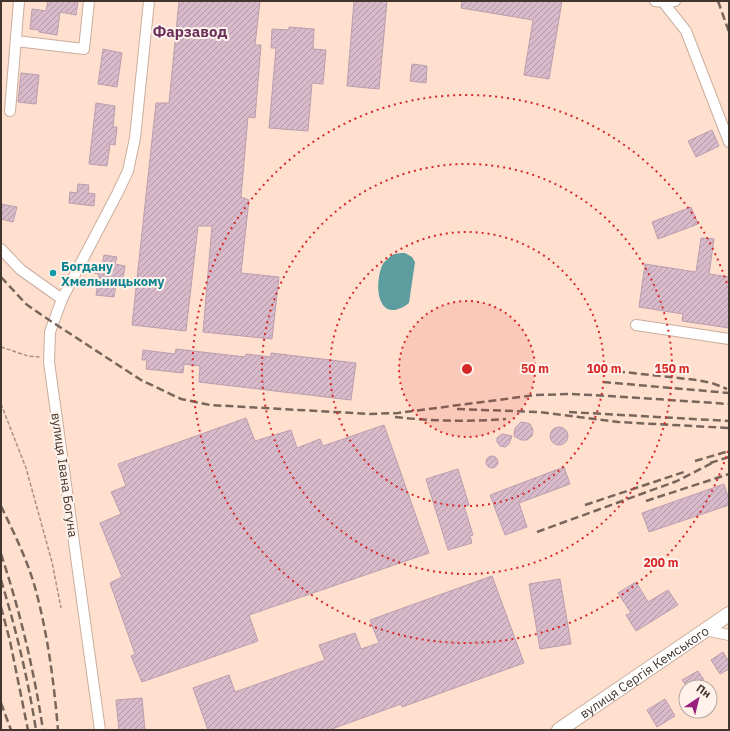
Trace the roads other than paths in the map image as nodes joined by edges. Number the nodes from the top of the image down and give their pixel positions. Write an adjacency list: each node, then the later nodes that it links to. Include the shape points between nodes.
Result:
1 (20, 1): 6 (street)
2 (89, 1): 6 (street, via 84,49)
3 (149, 1): 10 (street, вулиця Івана Богуна, via 135,138 128,171)
4 (674, 1): 5 (street)
5 (659, 2): 8 (street, via 686,31)
6 (16, 41): 7 (street)
7 (10, 111)
8 (729, 142)
9 (1, 249): 10 (street, via 21,270)
10 (62, 299): 16 (street, вулиця Івана Богуна, via 50,332 49,359)
11 (636, 325): 12 (street)
12 (729, 338)
13 (729, 614): 14 (highway, вулиця Сергія Кемського)
14 (705, 630): 15 (street); 17 (highway, вулиця Сергія Кемського)
15 (729, 635)
16 (100, 730)
17 (559, 730)

